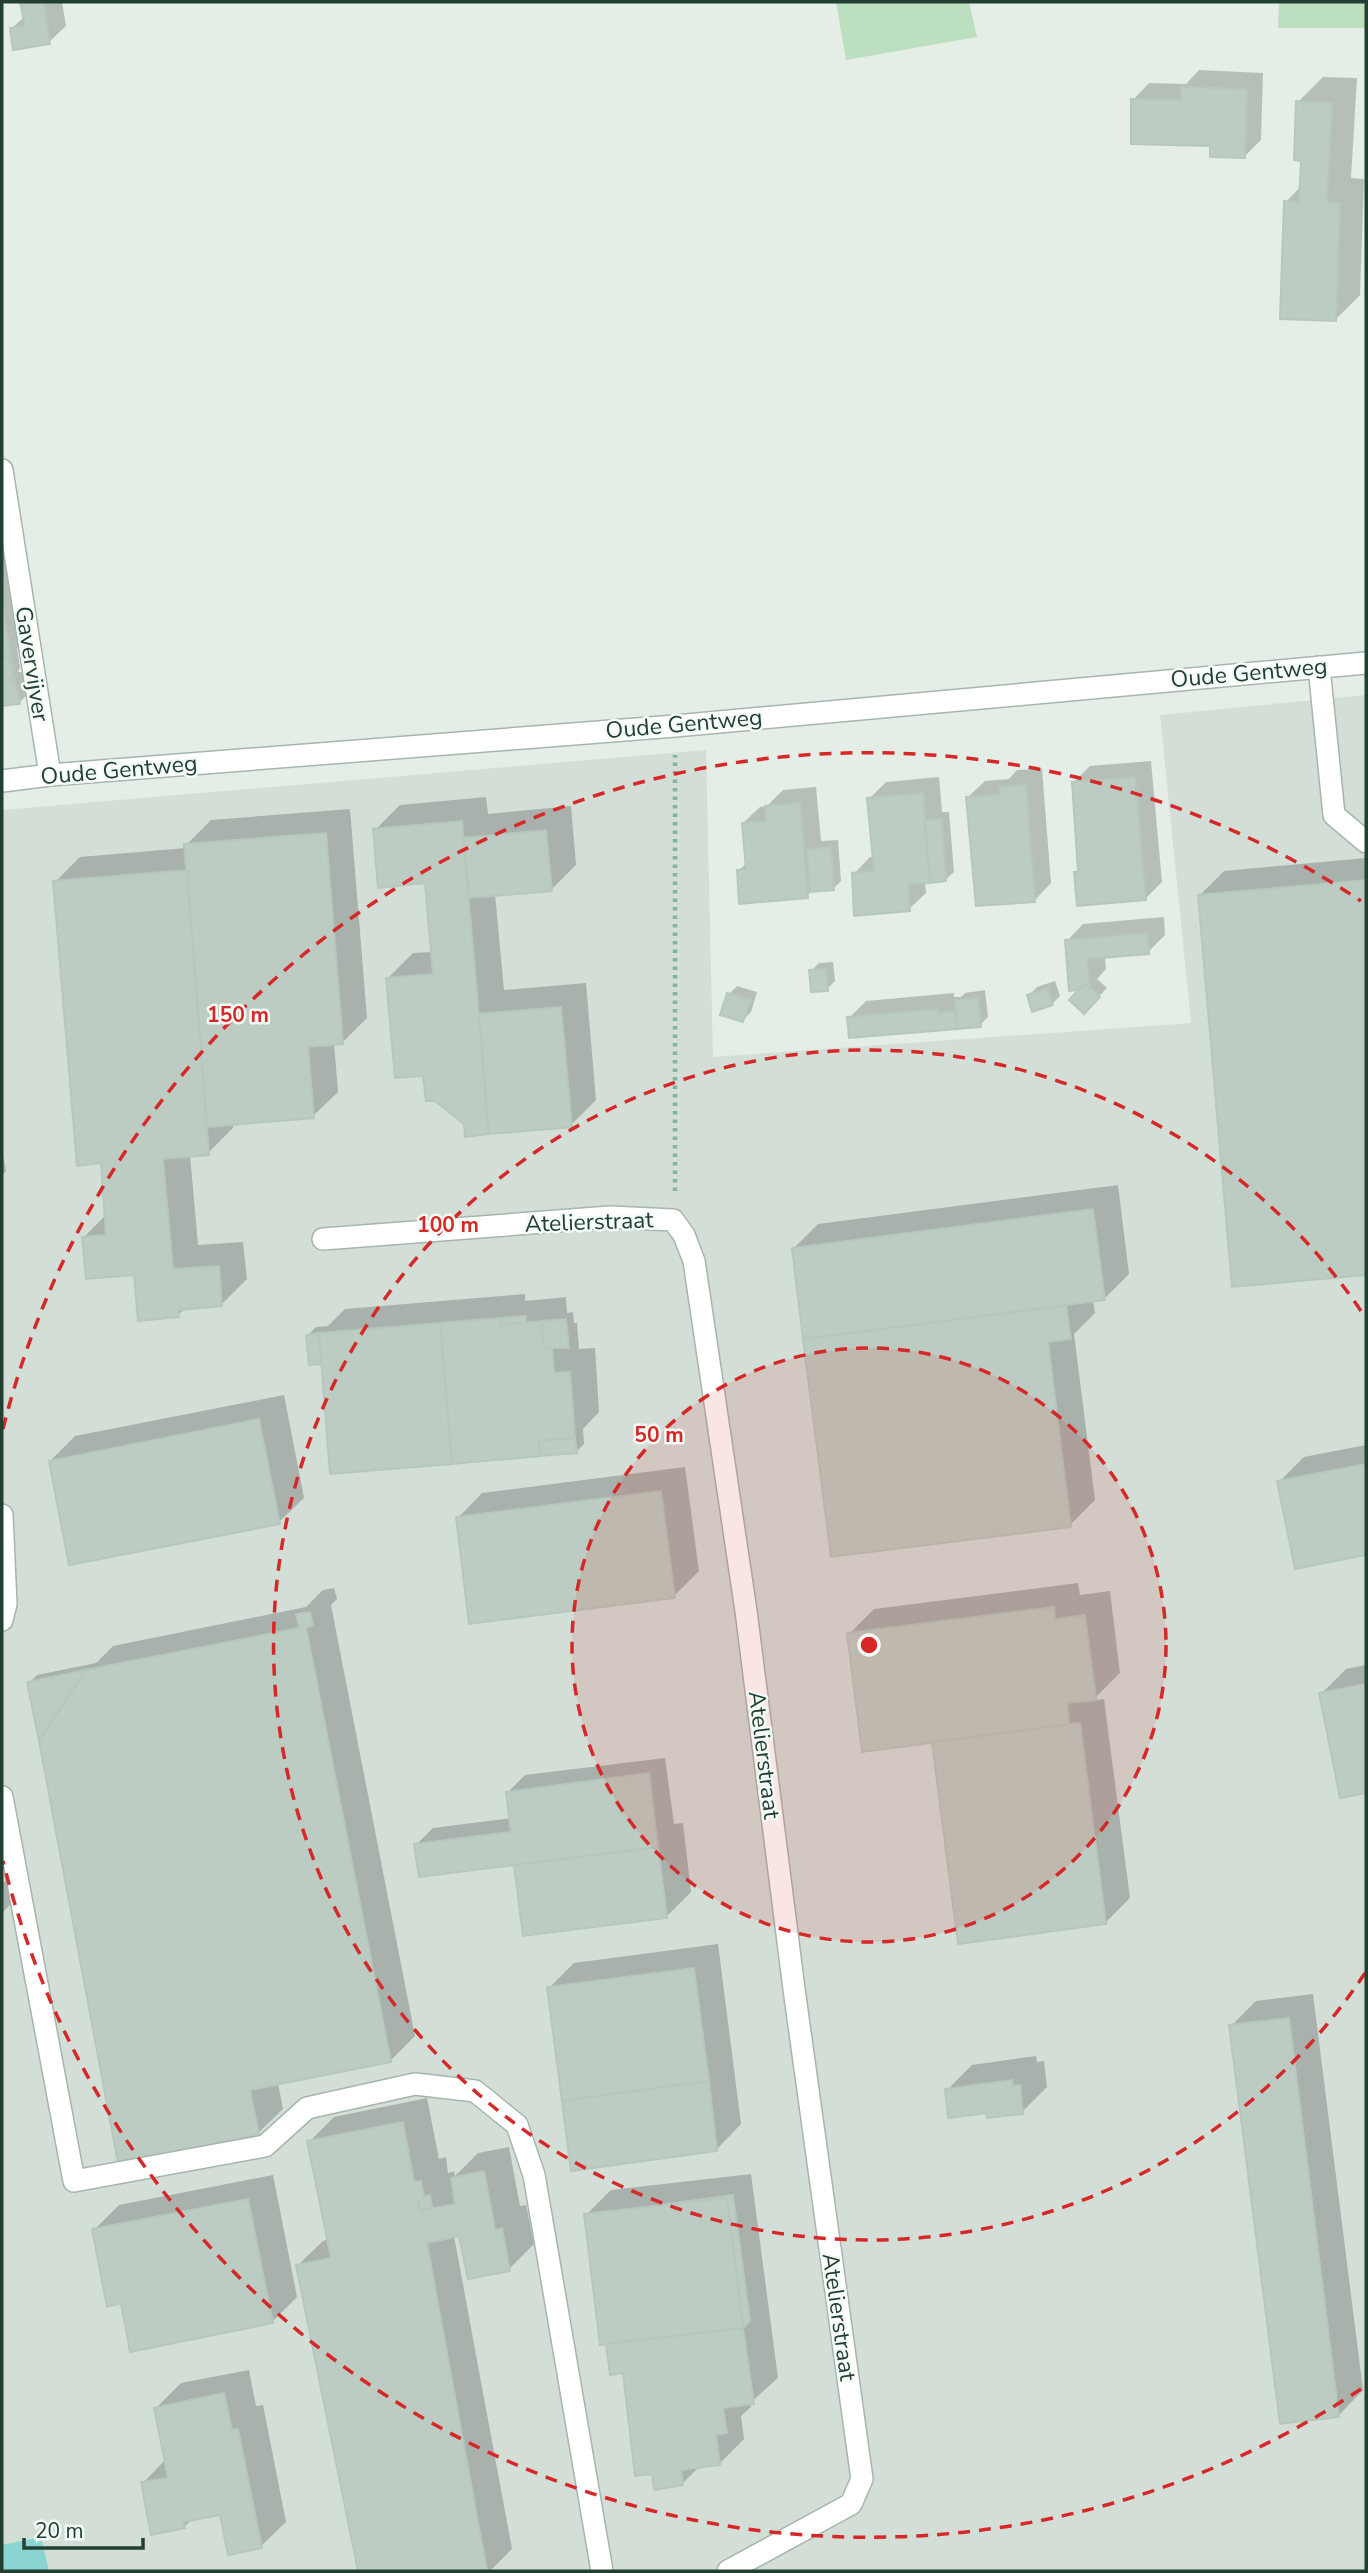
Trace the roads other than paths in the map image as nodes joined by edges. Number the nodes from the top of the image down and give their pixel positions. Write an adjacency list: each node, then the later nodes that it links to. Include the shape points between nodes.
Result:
1 (2, 470): 4 (street, Gavervijver)
2 (1366, 663): 3 (street, Oude Gentweg)
3 (1319, 667): 4 (street, Oude Gentweg, via 675,726); 6 (street, via 1334,815)
4 (50, 775): 5 (street, Oude Gentweg)
5 (2, 781)
6 (1366, 842)
7 (323, 1239): 12 (street, Atelierstraat, via 610,1217 673,1220 694,1262 746,1611 862,2479 851,2504)
8 (2, 1515): 9 (street, via 6,1604)
9 (2, 1620)
10 (2, 1797): 11 (street, via 74,2181 265,2146 307,2108 415,2084 475,2091 517,2125 534,2175)
11 (602, 2571)
12 (728, 2571)

